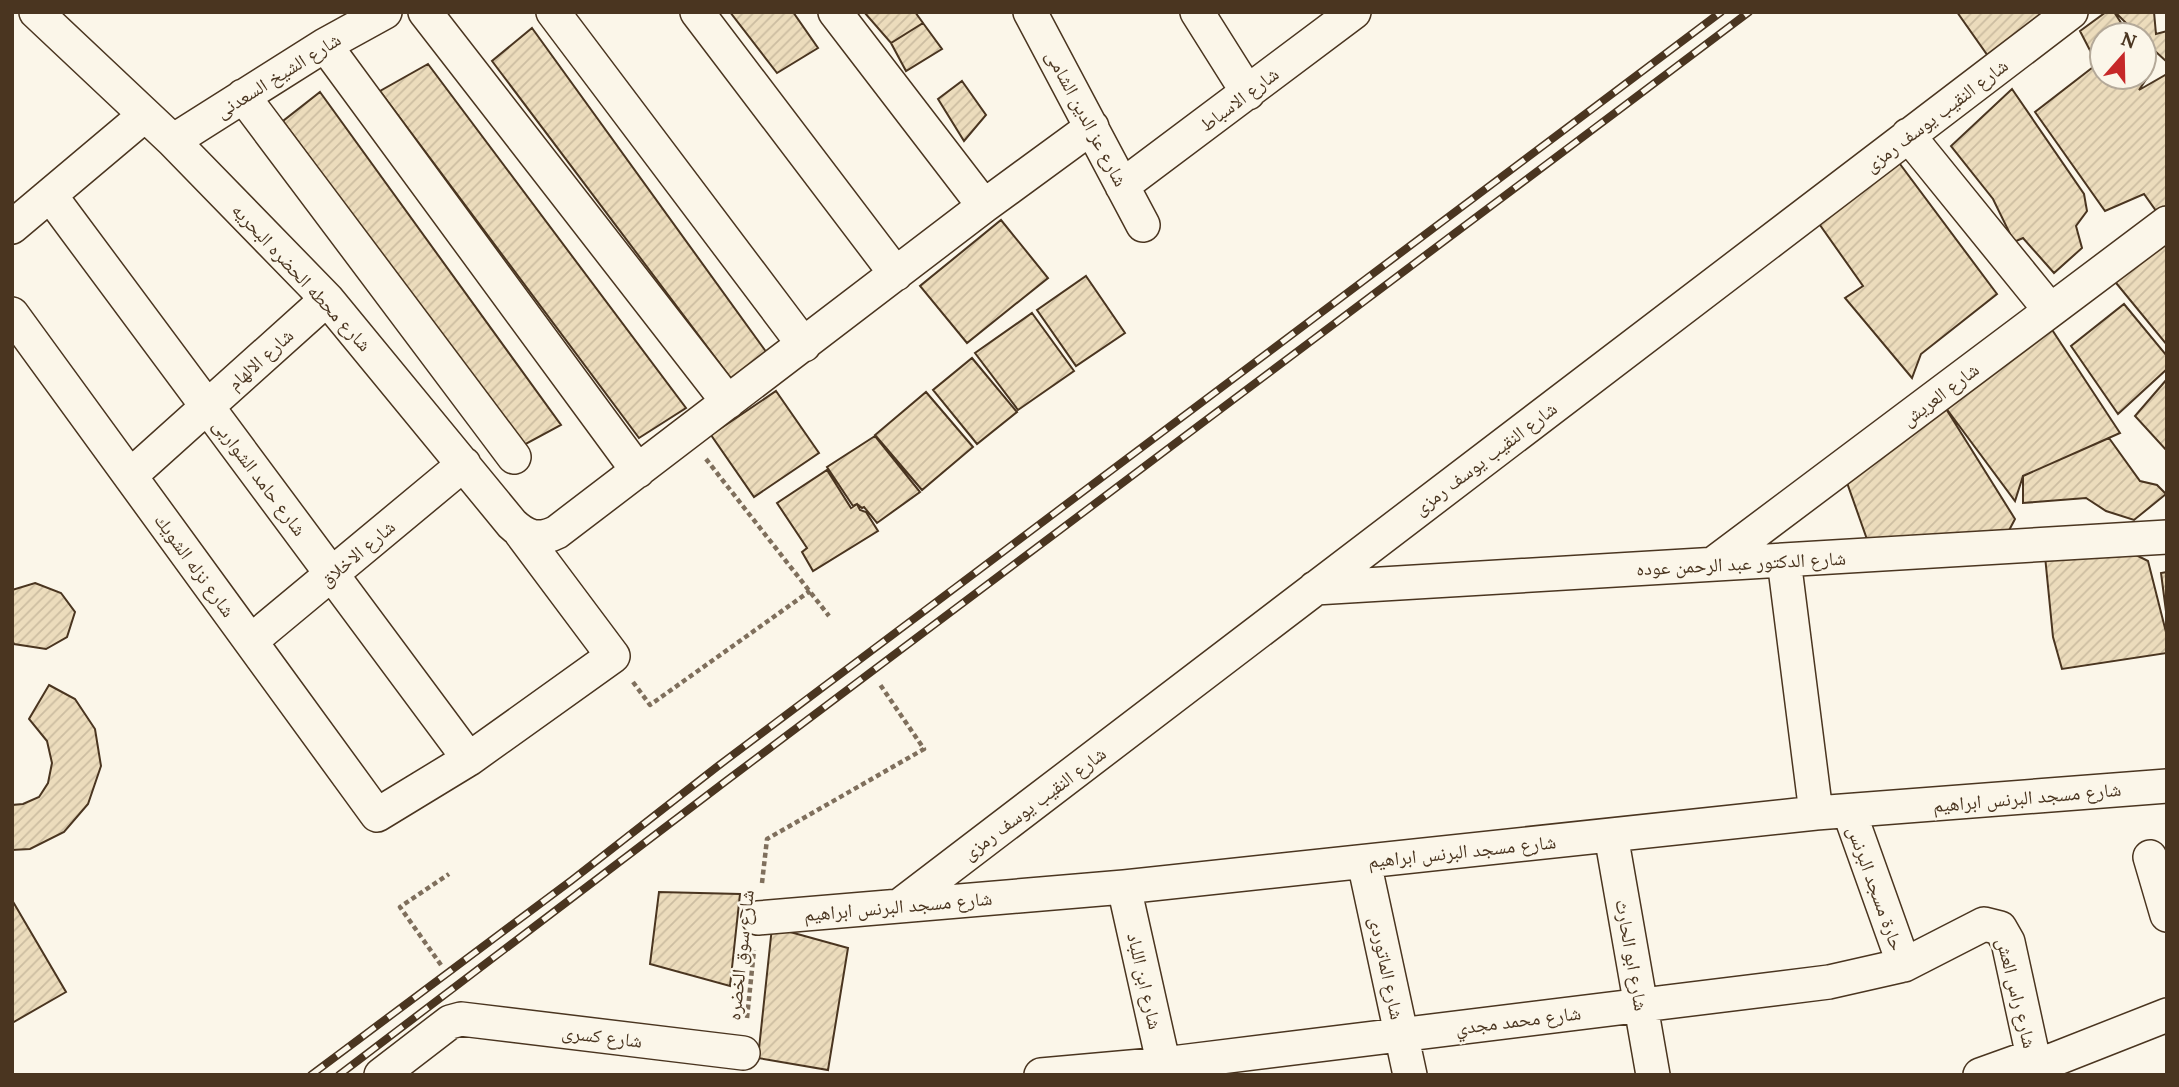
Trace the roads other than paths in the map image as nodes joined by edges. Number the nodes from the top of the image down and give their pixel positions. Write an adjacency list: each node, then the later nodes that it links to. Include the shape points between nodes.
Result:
1 (36, 12): 14 (street, شارع محطه الحضره البحريه)
2 (385, 12): 11 (street, شارع الشيخ السعدنى)
3 (425, 12): 29 (street)
4 (553, 12): 28 (street)
5 (697, 12): 24 (street)
6 (835, 12): 20 (street)
7 (1030, 12): 15 (street, شارع عز الدين الشامى)
8 (1197, 12): 12 (street)
9 (1354, 12): 12 (street, شارع الاسباط)
10 (2071, 12): 16 (street, شارع النقيب يوسف رمزى)
11 (325, 45): 13 (street, شارع الشيخ السعدنى); 33 (street)
12 (1248, 93): 18 (street, شارع الاسباط)
13 (243, 96): 17 (street, شارع الشيخ السعدنى); 31 (street)
14 (145, 114): 17 (street, شارع محطه الحضره البحريه); 19 (street)
15 (1092, 127): 18 (street, شارع عز الدين الشامى); 20 (street)
16 (1908, 135): 26 (street); 40 (street, شارع النقيب يوسف رمزى)
17 (173, 141): 25 (street, شارع محطه الحضره البحريه)
18 (1122, 186): 22 (street, شارع عز الدين الشامى)
19 (50, 195): 23 (street); 30 (street, شارع حامد الشواربى)
20 (984, 206): 24 (street)
21 (2167, 223): 26 (street, شارع العريش)
22 (1143, 225)
23 (12, 228)
24 (896, 274): 28 (street)
25 (327, 299): 30 (street, شارع الالهام); 32 (street, شارع محطه الحضره البحريه)
26 (2050, 310): 38 (street, شارع العريش)
27 (12, 314): 34 (street, شارع نزله الشويك)
28 (804, 345): 29 (street)
29 (728, 402): 33 (street)
30 (207, 406): 34 (street, شارع الالهام); 39 (street, شارع حامد الشواربى)
31 (514, 457)
32 (464, 464): 35 (street, شارع محطه الحضره البحريه); 39 (street, شارع الاخلاق)
33 (638, 471): 35 (street, via 558,532 546,538)
34 (130, 475): 41 (street, شارع نزله الشويك)
35 (521, 533): 42 (street, شارع محطه الحضره البحريه, via 613,656)
36 (2159, 533): 37 (street, شارع الدكتور عبد الرحمن عوده)
37 (1784, 560): 38 (street, شارع الدكتور عبد الرحمن عوده); 45 (street)
38 (1713, 564): 40 (street, شارع الدكتور عبد الرحمن عوده)
39 (332, 573): 41 (street, شارع الاخلاق); 42 (street, شارع حامد الشواربى)
40 (1315, 588): 50 (street, شارع النقيب يوسف رمزى)
41 (250, 641): 42 (street, شارع نزله الشويك, via 377,815)
42 (469, 759)
43 (2167, 786): 44 (street, شارع مسجد البرنس ابراهيم)
44 (1849, 811): 45 (street, شارع مسجد البرنس ابراهيم); 54 (street, حارة مسجد البرنس)
45 (1816, 813): 46 (street, شارع مسجد البرنس ابراهيم)
46 (1611, 835): 48 (street, شارع مسجد البرنس ابراهيم); 55 (street, شارع ابو الحارث)
47 (2150, 857): 51 (street)
48 (1364, 862): 49 (street, شارع مسجد البرنس ابراهيم); 57 (street, شارع الماتوردى)
49 (1124, 887): 50 (street, شارع مسجد البرنس ابراهيم); 60 (street, شارع ابن اللباد)
50 (899, 906): 52 (street, شارع مسجد البرنس ابراهيم)
51 (2167, 915)
52 (758, 918)
53 (1984, 924): 54 (street, شارع محمد مجدي); 59 (street, شارع راس العش, via 2000,928 2008,942)
54 (1904, 965): 55 (street, شارع محمد مجدي, via 1829,982)
55 (1640, 1005): 57 (street, شارع محمد مجدي); 64 (street, شارع ابو الحارث)
56 (2167, 1015): 59 (street)
57 (1401, 1034): 60 (street, شارع محمد مجدي); 63 (street, شارع الماتوردى)
58 (743, 1053): 61 (street, شارع كسرى, via 461,1019 450,1022)
59 (2035, 1066): 65 (street)
60 (1165, 1069): 62 (street, شارع محمد مجدي)
61 (381, 1075)
62 (1041, 1075)
63 (1410, 1075)
64 (1653, 1075)
65 (1980, 1075)

